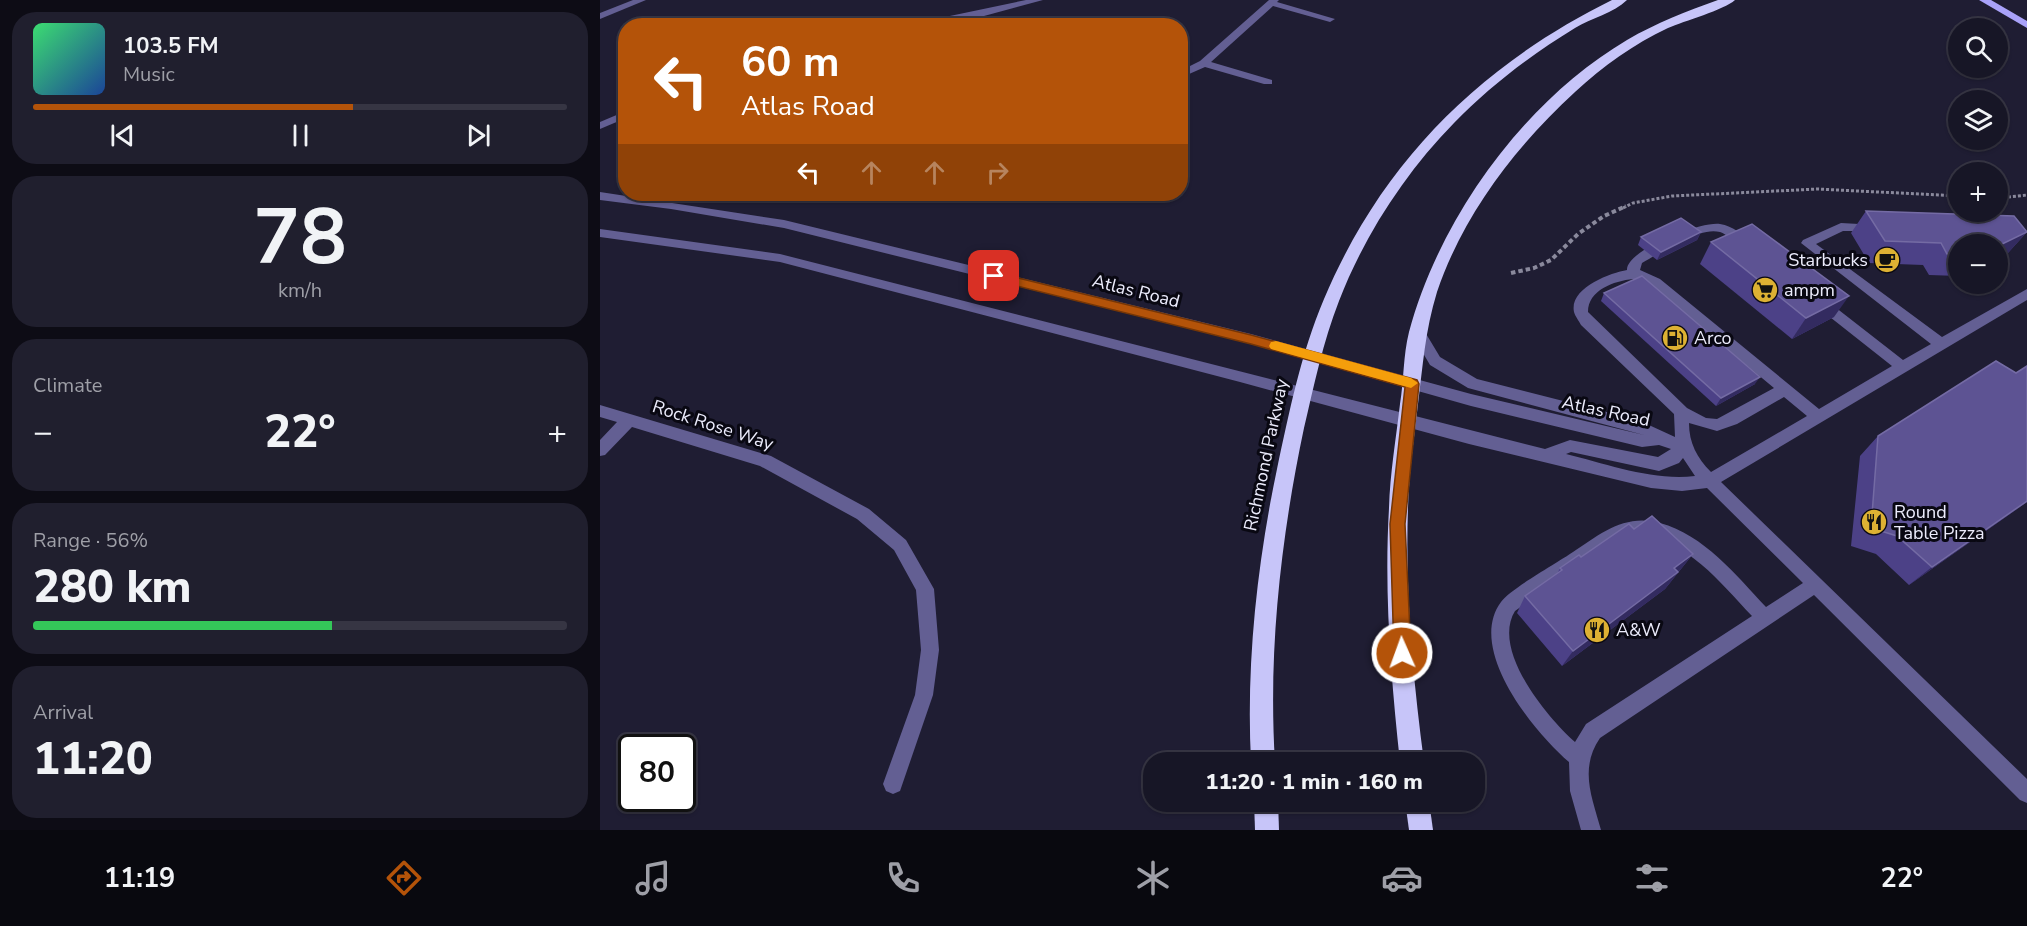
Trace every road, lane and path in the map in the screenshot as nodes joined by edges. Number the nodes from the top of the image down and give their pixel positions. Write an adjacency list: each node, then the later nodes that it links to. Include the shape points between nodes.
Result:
1 (641, 0): 8 (street)
2 (1038, 0): 7 (street)
3 (1621, 0): 31 (highway, Richmond Parkway, via 1545,40 1481,90 1431,139 1396,181 1367,227 1332,300)
4 (1729, 0): 29 (highway, via 1695,11 1604,62 1530,129 1496,170 1453,236 1426,300)
5 (1984, 0): 12 (main road)
6 (1273, 1): 11 (street); 13 (street)
7 (984, 13): 9 (street); 10 (street)
8 (600, 16)
9 (954, 18)
10 (985, 18)
11 (1330, 19)
12 (2027, 25)
13 (1204, 63): 14 (street); 15 (street)
14 (1188, 71)
15 (1268, 82)
16 (618, 118): 17 (street)
17 (600, 126)
18 (2027, 195): 20 (path)
19 (600, 196): 21 (street, Atlas Road)
20 (2008, 197)
21 (618, 198)
22 (640, 201): 31 (street, Atlas Road, via 784,224)
23 (1888, 228): 30 (street, via 1841,226 1807,243)
24 (600, 233): 35 (street, via 780,258)
25 (1759, 254): 26 (street, via 1731,232 1718,228 1700,230 1637,260)
26 (1634, 274): 34 (street, via 1655,282); 37 (street, via 1589,291 1581,300 1580,312)
27 (2027, 294): 30 (street)
28 (1813, 297): 32 (street)
29 (1418, 331): 33 (highway); 41 (street, Atlas Road, via 1435,361 1473,384 1638,426)
30 (1942, 345): 32 (street)
31 (1313, 356): 33 (street, Atlas Road); 35 (highway, Richmond Parkway)
32 (1904, 368): 38 (street)
33 (1412, 384): 40 (highway); 41 (street, Atlas Road, via 1642,441)
34 (1785, 388): 37 (street, via 1716,425 1699,422); 38 (street)
35 (1303, 393): 40 (street); 48 (highway, Richmond Parkway, via 1276,514 1269,573)
36 (600, 411): 39 (street, Rock Rose Way)
37 (1682, 412): 42 (street)
38 (1819, 417): 45 (street)
39 (630, 419): 43 (street); 51 (street, Rock Rose Way, via 765,461 863,514 900,544 925,589 930,650 924,695)
40 (1407, 421): 44 (street); 49 (highway, via 1398,524 1404,696)
41 (1659, 439): 42 (street, Atlas Road)
42 (1683, 446): 44 (street, via 1673,458 1659,464 1570,446); 45 (street)
43 (600, 450)
44 (1548, 455): 45 (street, via 1667,483)
45 (1709, 481): 46 (street)
46 (1815, 585): 47 (street); 52 (street)
47 (1765, 618): 50 (street, via 1593,731); 50 (street, via 1691,545 1642,527 1616,532 1509,605 1499,628 1515,681 1541,722)
48 (1263, 752)
49 (1411, 752)
50 (1578, 757): 57 (street, via 1579,783)
51 (893, 784)
52 (2027, 793)
53 (1267, 812): 55 (highway)
54 (1419, 812): 56 (highway)
55 (1268, 830)
56 (1421, 830)
57 (1591, 830)

